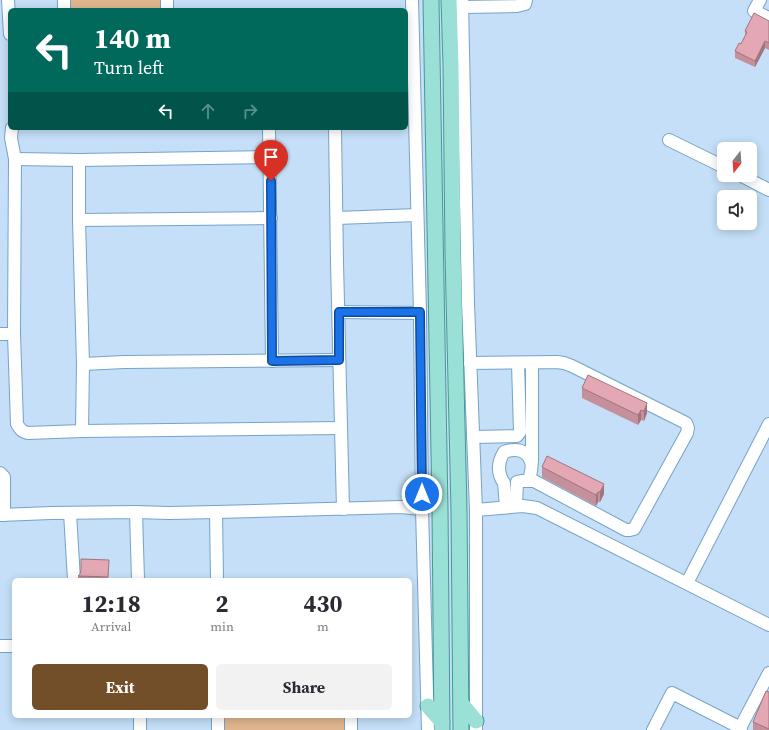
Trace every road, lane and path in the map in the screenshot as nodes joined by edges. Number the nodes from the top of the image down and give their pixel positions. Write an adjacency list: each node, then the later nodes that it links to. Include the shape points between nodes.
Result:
1 (412, 0): 6 (street)
2 (431, 0): 60 (main road)
3 (526, 0): 5 (street, via 525,4 517,6)
4 (760, 0): 7 (street, via 754,11)
5 (458, 2): 31 (street); 55 (main road, via 453,253)
6 (409, 15): 18 (street)
7 (769, 18)
8 (12, 130): 13 (street)
9 (269, 130): 12 (street)
10 (335, 130): 20 (street)
11 (669, 140): 15 (street)
12 (269, 157): 14 (street); 19 (street)
13 (15, 159): 14 (street); 25 (street)
14 (79, 160): 21 (street)
15 (717, 164)
16 (754, 182): 17 (street)
17 (769, 190)
18 (417, 216): 20 (street); 23 (street)
19 (271, 218): 21 (street); 27 (street)
20 (337, 218): 22 (street)
21 (79, 220): 30 (street)
22 (339, 312): 23 (street); 26 (street)
23 (420, 312): 41 (street)
24 (0, 334): 25 (street)
25 (14, 334): 34 (street, via 17,424 21,430 28,433)
26 (339, 360): 27 (street); 33 (street)
27 (272, 361): 30 (street)
28 (518, 363): 29 (street); 31 (street); 35 (street, via 520,432 517,436)
29 (532, 363): 36 (street); 38 (street, via 557,362 572,366 686,423 688,428 634,529 626,530 534,481)
30 (83, 364): 34 (street)
31 (470, 364): 35 (street)
32 (769, 424): 50 (street)
33 (341, 428): 34 (street); 40 (street)
34 (82, 431)
35 (474, 437): 42 (street)
36 (532, 462): 38 (street); 39 (street, via 526,453 511,449 504,452 500,459 501,476)
37 (0, 473): 46 (street, via 4,477)
38 (529, 481): 39 (street, via 517,482)
39 (511, 507): 42 (street); 50 (street, via 537,508)
40 (343, 509): 41 (street); 44 (street)
41 (422, 509): 56 (street)
42 (476, 510): 61 (street)
43 (136, 512): 44 (street); 45 (street); 48 (street)
44 (216, 512): 49 (street)
45 (70, 513): 46 (street); 47 (street)
46 (2, 515)
47 (74, 578)
48 (138, 578)
49 (217, 578)
50 (687, 583): 51 (street)
51 (769, 625)
52 (0, 646): 53 (street)
53 (12, 646)
54 (769, 673): 62 (street)
55 (461, 703): 61 (main road); 67 (main road)
56 (428, 706): 60 (main road); 66 (street)
57 (140, 718): 63 (street)
58 (218, 718): 64 (street)
59 (351, 718): 65 (street)
60 (442, 726)
61 (476, 726)
62 (740, 729): 68 (street, via 672,693)
63 (140, 730)
64 (218, 730)
65 (351, 730)
66 (428, 730)
67 (462, 730)
68 (653, 730)

